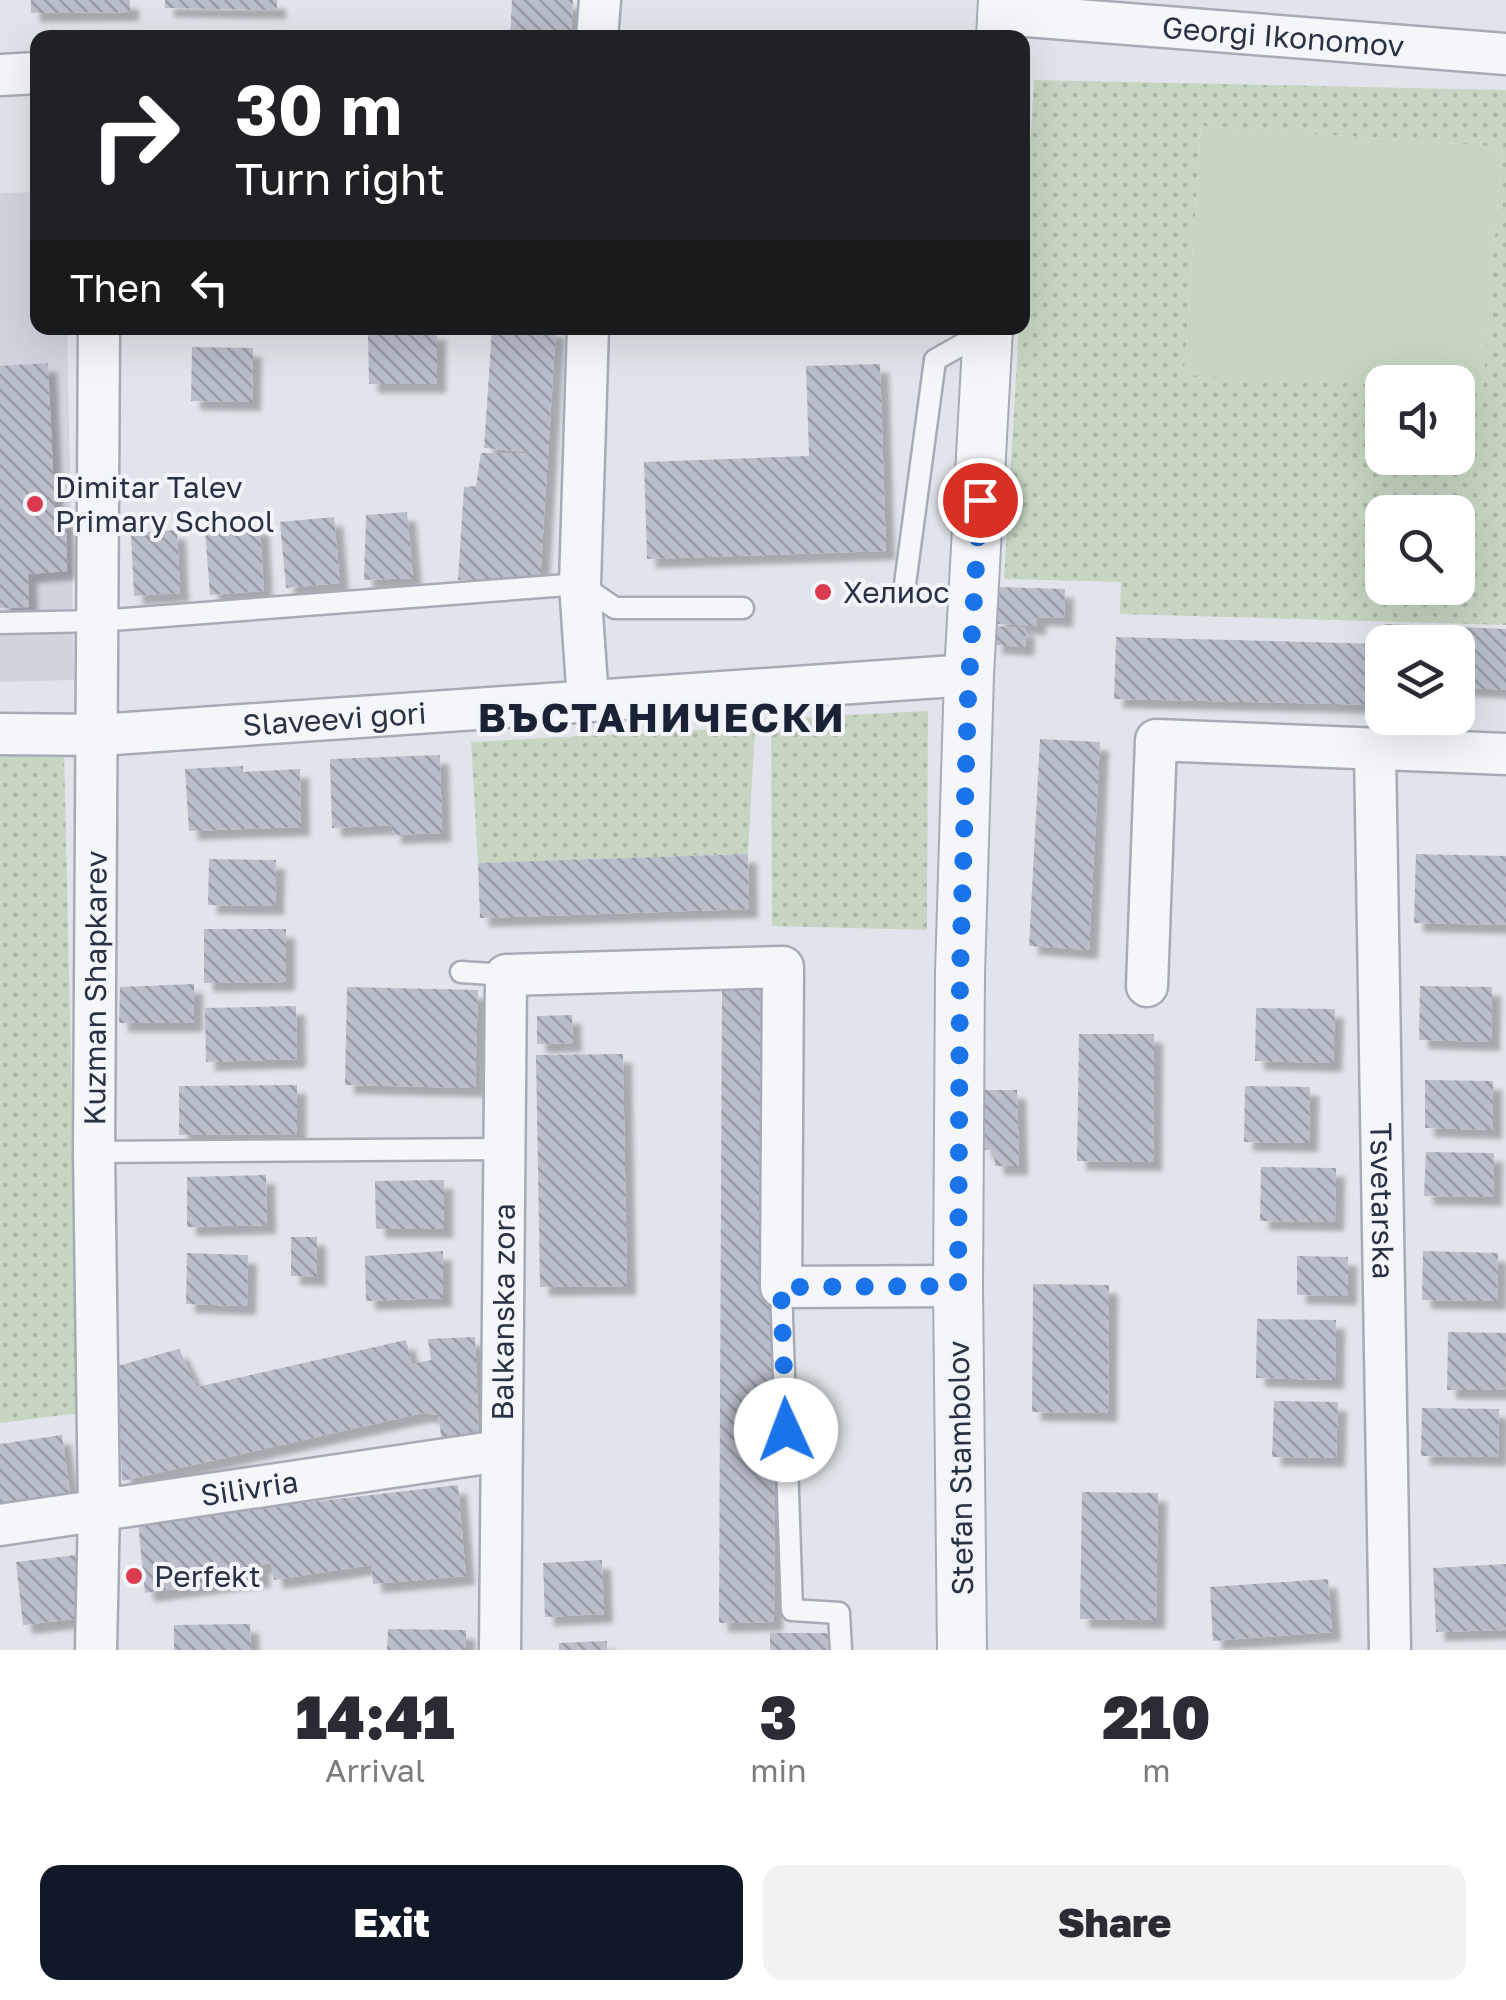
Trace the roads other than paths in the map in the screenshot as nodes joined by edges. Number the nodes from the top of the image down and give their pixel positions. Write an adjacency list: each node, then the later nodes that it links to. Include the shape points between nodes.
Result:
1 (600, 0): 3 (street)
2 (1002, 17): 4 (street, Georgi Ikonomov)
3 (598, 30)
4 (1506, 54)
5 (30, 74): 6 (street)
6 (0, 75)
7 (99, 335): 14 (street, Kuzman Shapkarev)
8 (588, 335): 11 (street)
9 (978, 335): 12 (lane, via 935,360)
10 (988, 335): 16 (street, Stefan Stambolov)
11 (580, 584): 13 (lane, via 615,608); 14 (lane); 17 (street)
12 (905, 584)
13 (743, 608)
14 (99, 621): 15 (lane); 19 (street, Kuzman Shapkarev)
15 (0, 623)
16 (969, 675): 17 (street, Slaveevi gori); 27 (street, Stefan Stambolov)
17 (588, 701): 19 (street, Slaveevi gori)
18 (0, 734): 19 (street, Slaveevi gori)
19 (99, 735): 26 (street, Kuzman Shapkarev)
20 (1375, 751): 21 (street); 24 (street, via 1156,740); 36 (street, Tsvetarska)
21 (1506, 754)
22 (462, 972): 23 (lane)
23 (506, 975): 25 (street, Balkanska zora); 28 (street, via 783,967)
24 (1147, 986)
25 (505, 1148): 26 (lane); 29 (street, Balkanska zora)
26 (94, 1152): 30 (street, Kuzman Shapkarev)
27 (958, 1286): 28 (street); 35 (street, Stefan Stambolov)
28 (781, 1287): 34 (lane, via 792,1610 840,1613)
29 (500, 1451): 30 (street, Silivria); 33 (street, Balkanska zora)
30 (99, 1508): 31 (street, Silivria); 32 (street, Kuzman Shapkarev)
31 (0, 1526)
32 (96, 1650)
33 (500, 1650)
34 (841, 1650)
35 (962, 1650)
36 (1390, 1650)

